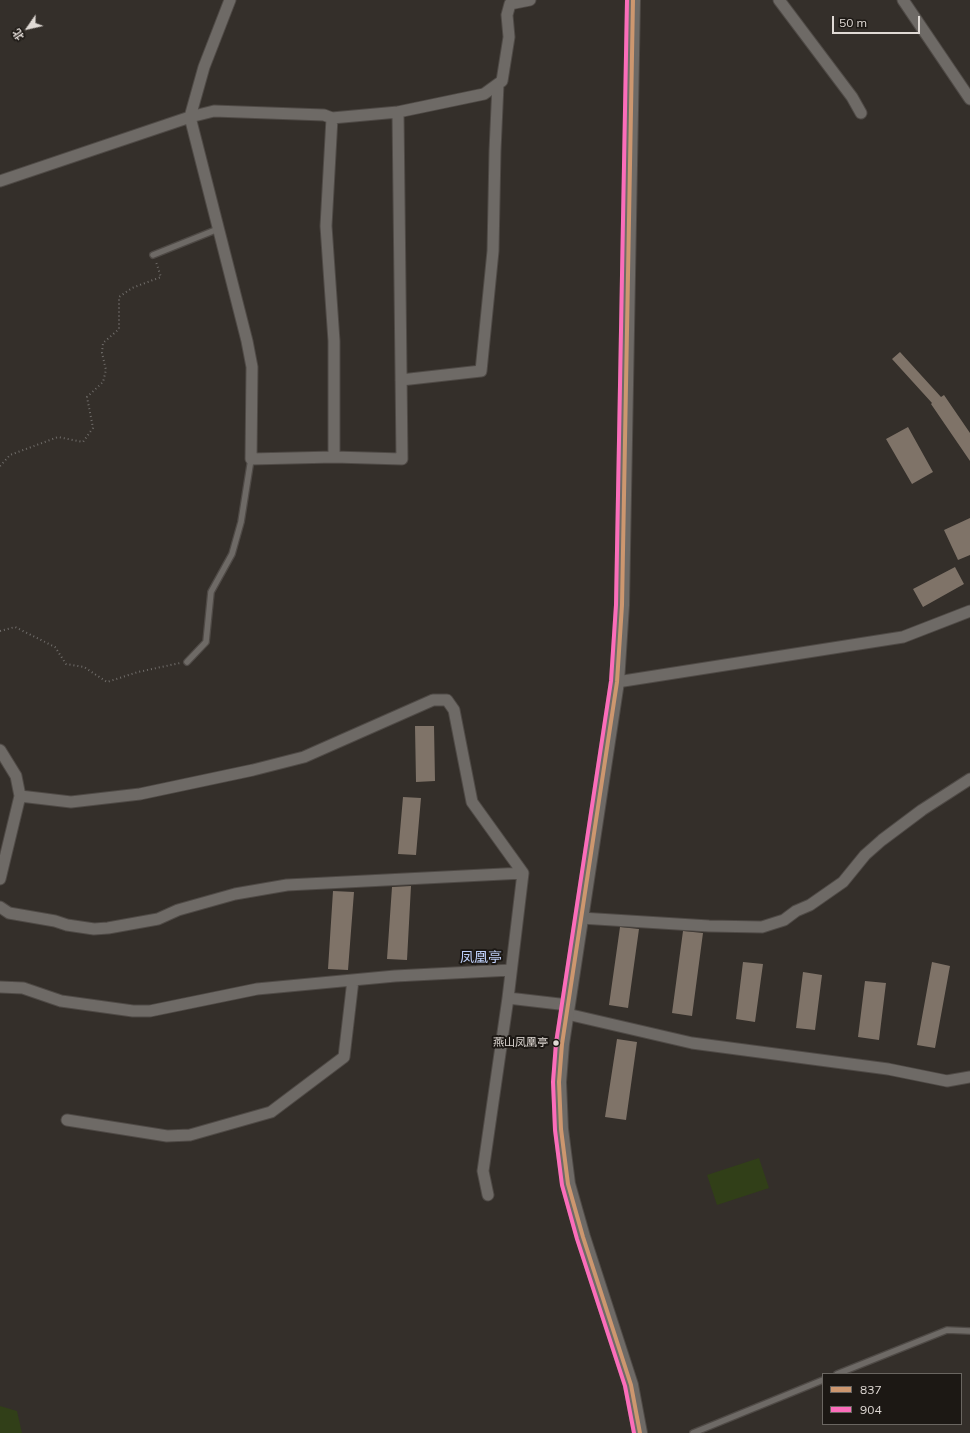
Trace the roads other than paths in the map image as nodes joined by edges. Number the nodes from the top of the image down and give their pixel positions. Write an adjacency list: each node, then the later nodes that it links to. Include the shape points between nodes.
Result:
1 (230, 0): 10 (street, via 204,67)
2 (530, 0): 6 (street, via 510,4 507,15 509,37 502,81)
3 (633, 0): 20 (street, via 622,597)
4 (779, 0): 9 (street, via 852,97)
5 (903, 0): 7 (street)
6 (498, 84): 8 (street, via 484,94); 15 (street, via 493,251 481,371)
7 (970, 100)
8 (398, 112): 11 (street); 15 (street)
9 (861, 113)
10 (190, 116): 11 (street, via 214,111 324,115); 12 (street); 13 (street)
11 (332, 118): 16 (street, via 326,226 334,341)
12 (0, 181)
13 (218, 229): 14 (lane); 17 (street, via 252,367)
14 (153, 255)
15 (401, 380): 16 (street, via 402,459)
16 (334, 457): 17 (street)
17 (251, 459): 19 (lane, via 241,522 232,554 211,592 206,642)
18 (970, 611): 20 (street, via 903,637)
19 (187, 662)
20 (617, 682): 27 (street)
21 (0, 750): 23 (street, via 16,776)
22 (970, 778): 27 (street, via 882,840 865,855 843,882 784,920 762,927)
23 (20, 796): 24 (street, via 71,802 140,794 253,770 304,758 433,700 447,700 454,710 472,802); 25 (street)
24 (522, 873): 26 (street, via 287,885 235,894 178,910 158,919 94,929 9,913); 28 (street)
25 (0, 879)
26 (0, 907)
27 (581, 918): 32 (street)
28 (511, 970): 29 (street); 31 (street)
29 (353, 980): 30 (street, via 257,989 150,1011 61,1001 23,988); 34 (street, via 344,1057 271,1112 190,1134 167,1136)
30 (0, 987)
31 (508, 998): 32 (street); 35 (street, via 483,1171)
32 (568, 1010): 33 (street, via 692,1043 888,1069 948,1081); 39 (street, via 559,1082 568,1184 631,1385)
33 (970, 1077)
34 (67, 1120)
35 (488, 1195)
36 (970, 1331): 37 (lane, via 947,1330)
37 (840, 1373)
38 (822, 1380): 40 (lane)
39 (640, 1433)
40 (693, 1433)

